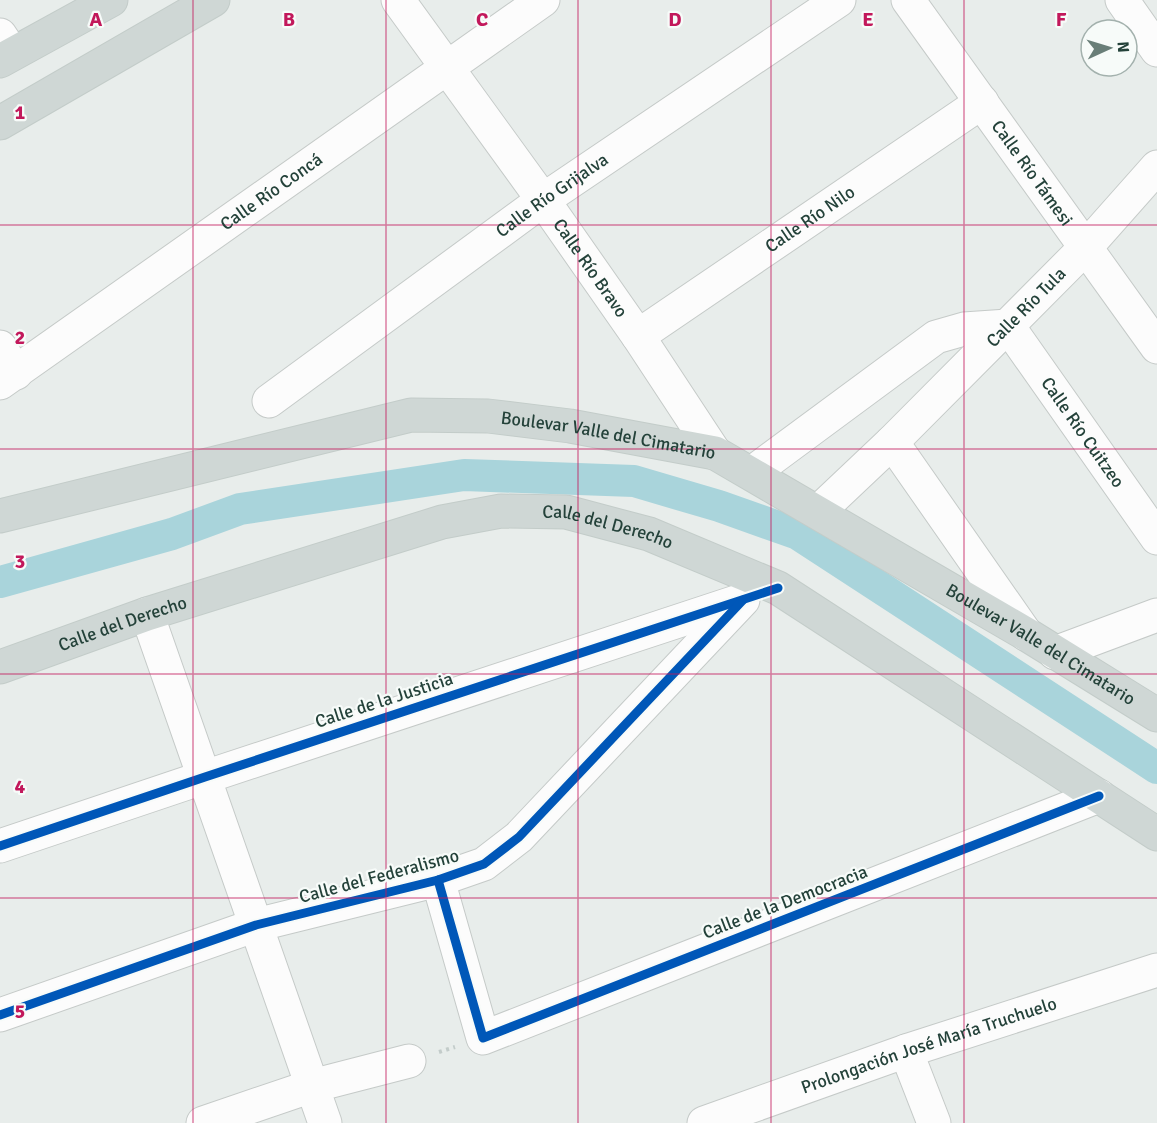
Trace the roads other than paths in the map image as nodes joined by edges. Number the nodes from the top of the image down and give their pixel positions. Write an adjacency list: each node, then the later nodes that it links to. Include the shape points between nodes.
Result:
1 (111, 0): 8 (main road)
2 (213, 0): 12 (main road)
3 (398, 0): 10 (street, Calle Río Bravo)
4 (543, 0): 10 (street, Calle Río Concá)
5 (839, 0): 14 (street, Calle Río Grijalva)
6 (908, 0): 11 (street, Calle Río Támesi)
7 (1122, 0): 9 (street)
8 (4, 50)
9 (1157, 50)
10 (447, 69): 14 (street, Calle Río Bravo); 19 (street, Calle Río Concá)
11 (982, 102): 15 (street, Calle Río Támesi); 17 (street, Calle Río Nilo)
12 (0, 123)
13 (1157, 167): 15 (street, Calle Río Tula)
14 (543, 200): 17 (street, Calle Río Bravo); 20 (street, Calle Río Grijalva)
15 (1086, 247): 16 (street, Calle Río Tula); 18 (street, Calle Río Támesi)
16 (1008, 326): 21 (street, Calle Río Tula); 23 (street, via 964,329 936,337); 26 (street, Calle Río Cuitzeo)
17 (638, 336): 22 (street, Calle Río Bravo)
18 (1157, 347)
19 (5, 368)
20 (269, 401)
21 (892, 442): 24 (street, Calle Río Tula); 31 (street)
22 (715, 453): 23 (main road, Boulevar Valle del Cimatario); 25 (main road, Boulevar Valle del Cimatario, via 570,426 488,416 411,415)
23 (752, 473): 24 (main road, Boulevar Valle del Cimatario)
24 (818, 512): 31 (main road, Boulevar Valle del Cimatario)
25 (0, 516)
26 (1157, 538)
27 (778, 588): 28 (street, Calle de la Justicia); 29 (main road, Calle del Derecho, via 649,534 566,512 501,511 442,522); 36 (main road, Calle del Derecho)
28 (743, 600): 35 (street, Calle de la Justicia); 39 (street, Calle del Federalismo, via 519,837 484,864)
29 (147, 614): 33 (main road, Calle del Derecho); 35 (street)
30 (1157, 615): 32 (street)
31 (1026, 634): 32 (main road, Boulevar Valle del Cimatario)
32 (1055, 653): 34 (main road, Boulevar Valle del Cimatario)
33 (0, 667)
34 (1157, 715)
35 (205, 777): 38 (street, Calle de la Justicia); 40 (street)
36 (1099, 796): 37 (main road, Calle del Derecho); 39 (street, Calle de la Democracia, via 483,1038)
37 (1157, 834)
38 (0, 846)
39 (438, 880): 40 (street, Calle del Federalismo)
40 (256, 925): 42 (street, Calle del Federalismo); 45 (street)
41 (1157, 970): 43 (street, Prolongación José María Truchuelo)
42 (0, 1015)
43 (906, 1051): 48 (street, Prolongación José María Truchuelo); 49 (street)
44 (409, 1060): 45 (street)
45 (312, 1086): 46 (street); 47 (street)
46 (203, 1123)
47 (326, 1123)
48 (704, 1123)
49 (934, 1123)

